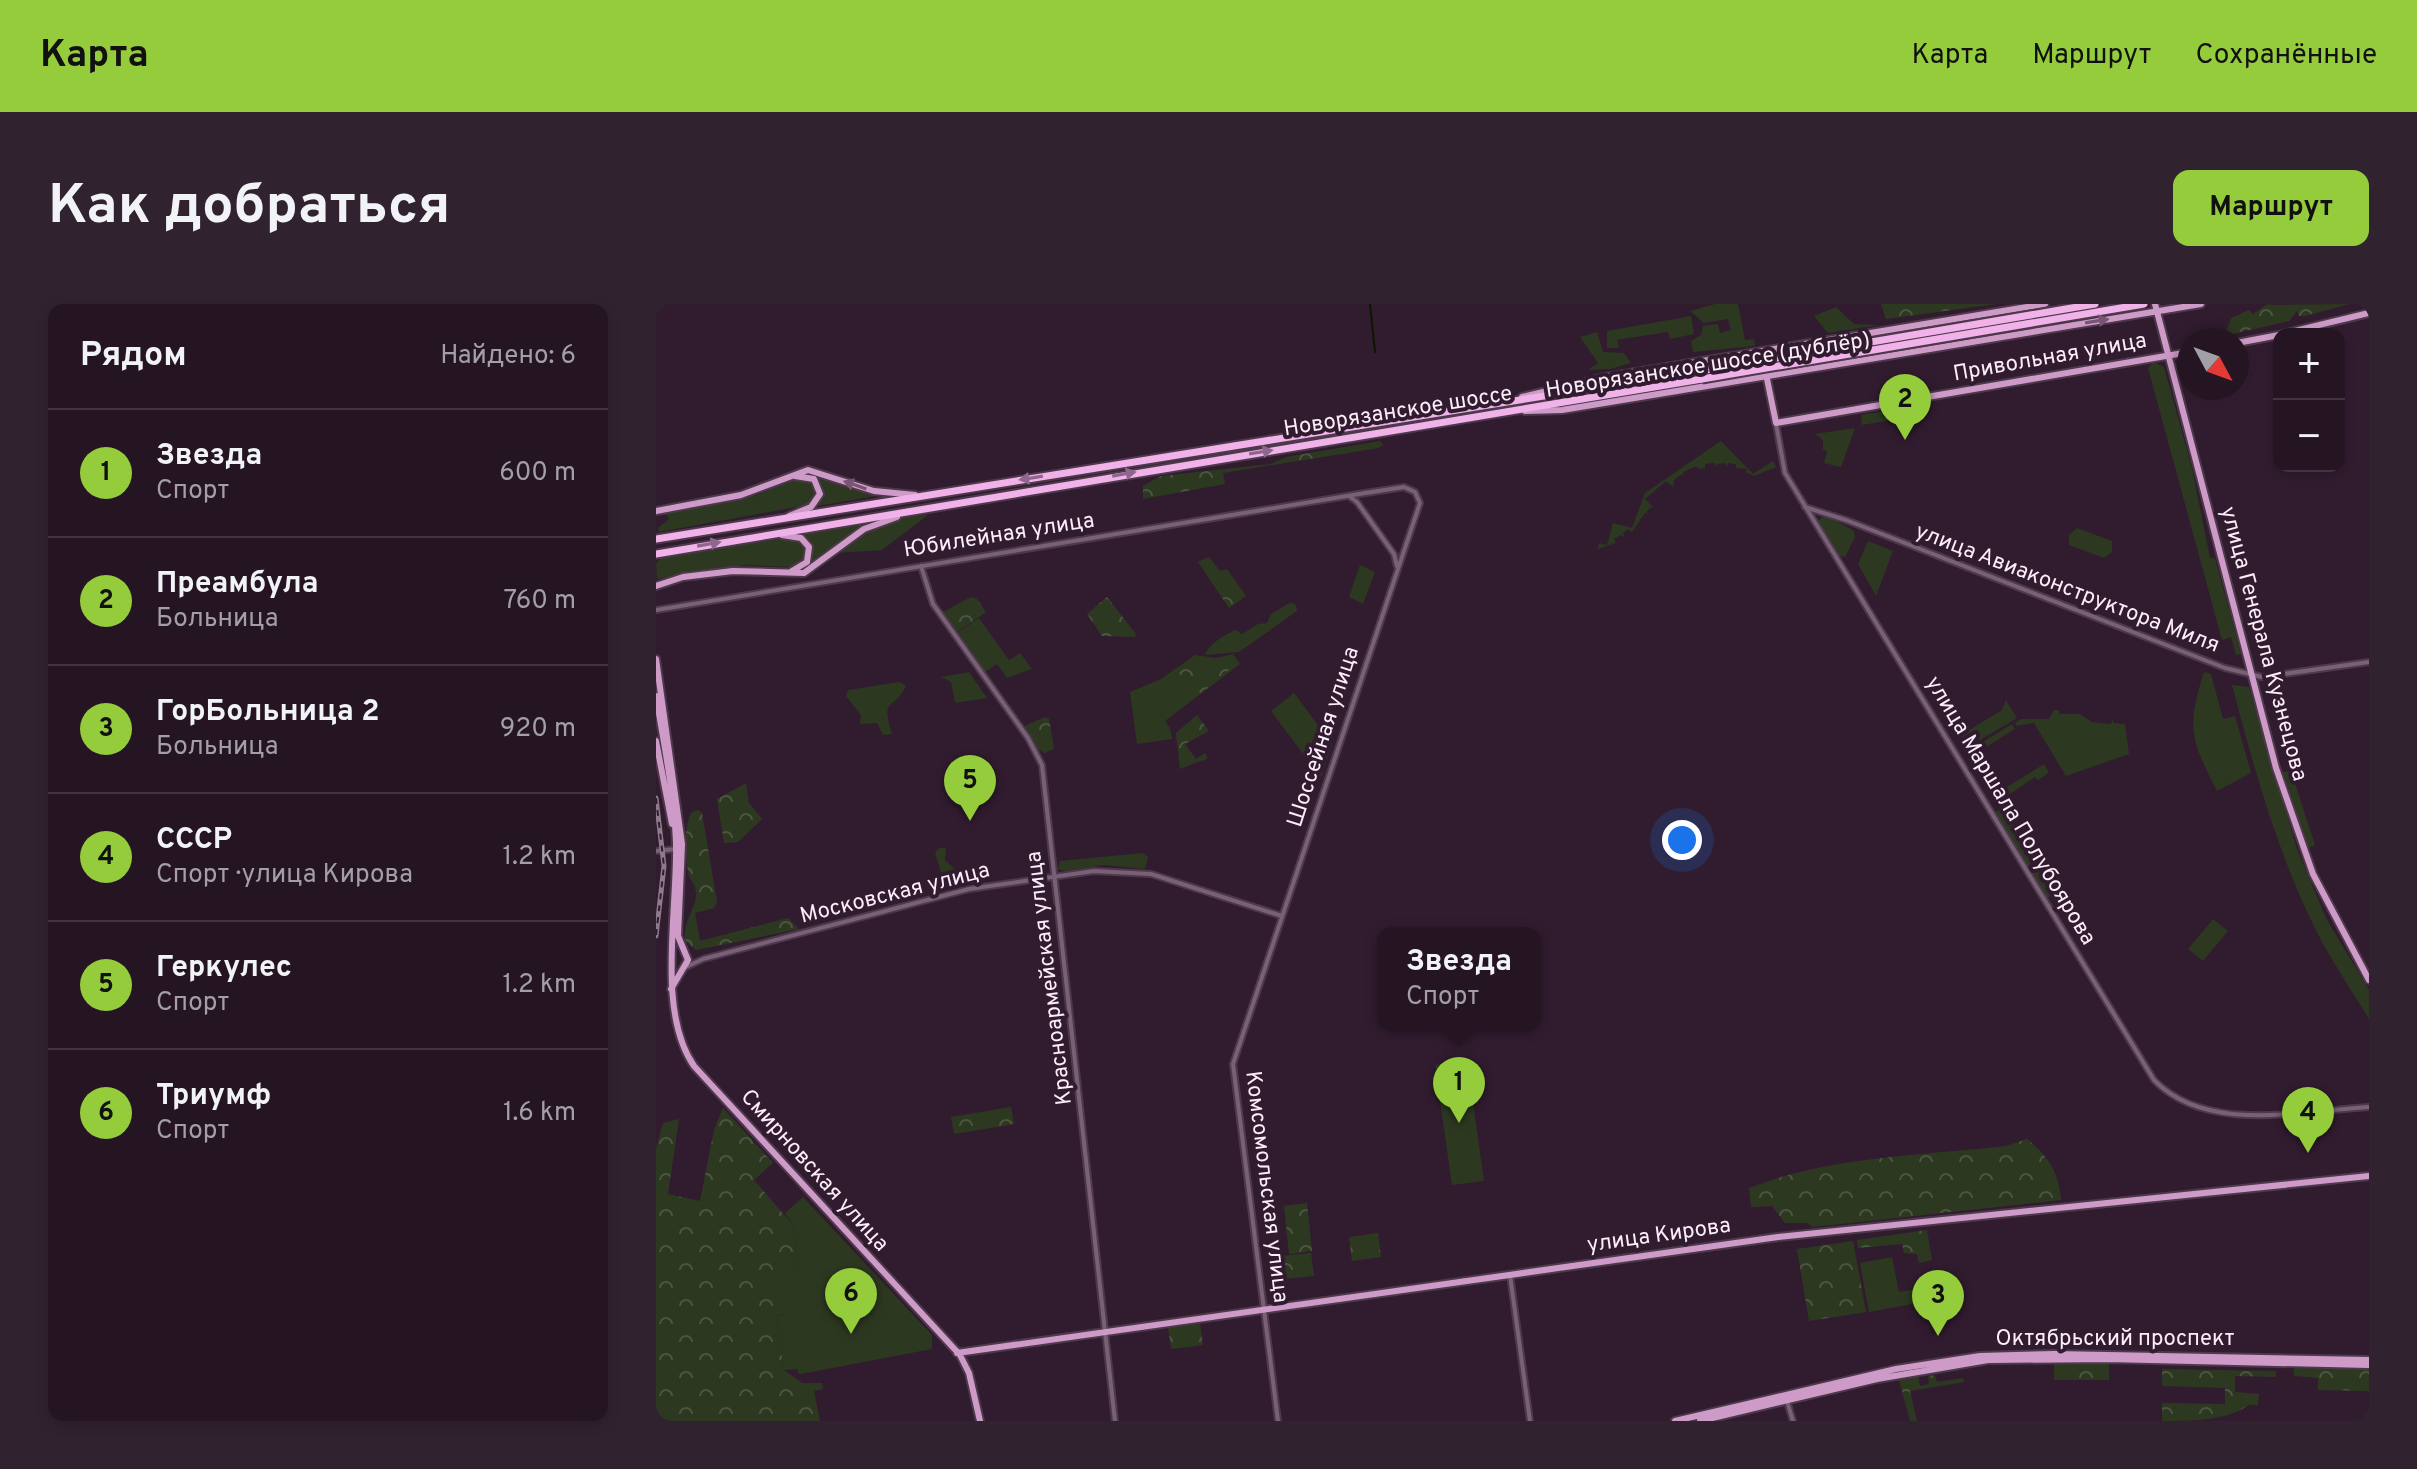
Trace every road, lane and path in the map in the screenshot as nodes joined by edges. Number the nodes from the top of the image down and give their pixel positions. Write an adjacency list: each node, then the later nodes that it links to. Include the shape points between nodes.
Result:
1 (2045, 304): 9 (main road, Новорязанское шоссе (дублёр))
2 (2095, 304): 19 (highway, Новорязанское шоссе, bridge)
3 (2138, 304): 8 (main road)
4 (2144, 304): 19 (highway, Новорязанское шоссе, bridge)
5 (2201, 304): 6 (main road, Новорязанское шоссе (дублёр))
6 (2156, 308): 8 (main road, Новорязанское шоссе (дублёр)); 18 (main road, улица Генерала Кузнецова)
7 (2369, 313): 11 (main road)
8 (2128, 316): 14 (main road, Новорязанское шоссе (дублёр), one-way to 8)
9 (1932, 322): 10 (main road, Новорязанское шоссе (дублёр)); 14 (main road, via 1923,337)
10 (1905, 327): 15 (main road, Новорязанское шоссе (дублёр)); 16 (main road, via 1918,342)
11 (2305, 328)
12 (2273, 335): 13 (main road)
13 (2249, 340)
14 (1935, 348): 16 (main road, Новорязанское шоссе (дублёр))
15 (1762, 351): 20 (main road, улица Маршала Полубоярова); 21 (main road, Новорязанское шоссе (дублёр), via 1548,388)
16 (1909, 352): 20 (main road, Новорязанское шоссе (дублёр))
17 (2177, 354): 18 (main road, Привольная улица)
18 (2166, 355): 23 (main road, Привольная улица); 45 (main road, улица Генерала Кузнецова)
19 (1701, 375): 21 (highway, Новорязанское шоссе); 22 (highway, Новорязанское шоссе)
20 (1767, 376): 22 (main road, Новорязанское шоссе (дублёр), via 1562,410); 23 (main road, улица Маршала Полубоярова)
21 (1507, 402): 25 (highway, Новорязанское шоссе, one-way to 25)
22 (1513, 412): 31 (highway, Новорязанское шоссе, one-way to 22)
23 (1776, 423): 29 (street, улица Маршала Полубоярова, via 1784,470)
24 (783, 479): 25 (main road, one-way to 24, via 874,491 808,470); 30 (main road, via 741,495); 32 (main road, via 805,475 820,489 811,507)
25 (930, 494): 32 (highway, Новорязанское шоссе)
26 (1359, 494): 27 (street, Юбилейная улица); 28 (street); 35 (street, Юбилейная улица, via 1404,487 1415,492 1420,503)
27 (1348, 495): 28 (street); 38 (street, Юбилейная улица)
28 (1357, 502): 36 (street)
29 (1805, 507): 45 (street, улица Авиаконструктора Миля); 60 (street, улица Маршала Полубоярова, via 2154,1080 2178,1099 2220,1114)
30 (656, 511)
31 (911, 511): 33 (highway, Новорязанское шоссе); 40 (main road, via 864,529 804,573)
32 (785, 517): 34 (highway, Новорязанское шоссе)
33 (763, 535): 37 (highway, Новорязанское шоссе, one-way to 33); 40 (main road, via 792,535 807,544 810,554 804,566)
34 (656, 539)
35 (1407, 543): 36 (street); 39 (street, Шоссейная улица)
36 (1390, 547): 39 (street)
37 (656, 554)
38 (921, 566): 42 (street, Юбилейная улица); 51 (street, Красноармейская улица, via 933,604 1039,758)
39 (1398, 568): 52 (street, Шоссейная улица)
40 (785, 573): 41 (main road, via 744,570)
41 (658, 583)
42 (656, 610)
43 (656, 659): 53 (main road, via 678,801 678,936)
44 (2369, 662): 45 (street, улица Авиаконструктора Миля)
45 (2251, 675): 58 (main road, улица Генерала Кузнецова, via 2304,852)
46 (656, 696): 48 (main road, Смирновская улица)
47 (656, 741): 48 (main road)
48 (675, 835): 49 (main road, Смирновская улица)
49 (676, 849): 50 (street); 54 (main road, Смирновская улица)
50 (656, 851)
51 (1056, 876): 52 (street, Московская улица, via 1120,869 1151,874); 55 (street, Московская улица, via 969,889); 64 (street, Красноармейская улица)
52 (1282, 916): 63 (street, Комсомольская улица, via 1233,1073)
53 (684, 952): 54 (main road); 55 (street); 57 (main road)
54 (668, 955): 56 (main road, Смирновская улица)
55 (703, 959): 57 (street, Московская улица)
56 (668, 965): 57 (main road); 59 (main road, Смирновская улица)
57 (685, 968): 59 (main road)
58 (2369, 980)
59 (671, 991): 66 (main road, Смирновская улица, via 671,1026 680,1050)
60 (2369, 1107)
61 (2369, 1176): 62 (main road, улица Кирова, via 1784,1236)
62 (1510, 1275): 63 (main road, улица Кирова); 73 (street)
63 (1265, 1310): 64 (main road, улица Кирова); 72 (street, Комсомольская улица)
64 (1104, 1331): 65 (main road, улица Кирова); 71 (street, Красноармейская улица)
65 (970, 1350): 66 (main road, улица Кирова); 67 (main road)
66 (957, 1353): 67 (main road, Смирновская улица)
67 (963, 1360): 70 (main road, Смирновская улица)
68 (2369, 1363): 69 (main road, Октябрьский проспект, via 1980,1356 1896,1369)
69 (1786, 1398): 74 (main road, Октябрьский проспект); 75 (main road, Октябрьский проспект); 76 (street)
70 (978, 1421)
71 (1115, 1421)
72 (1278, 1421)
73 (1530, 1421)
74 (1675, 1421)
75 (1700, 1421)
76 (1793, 1421)

